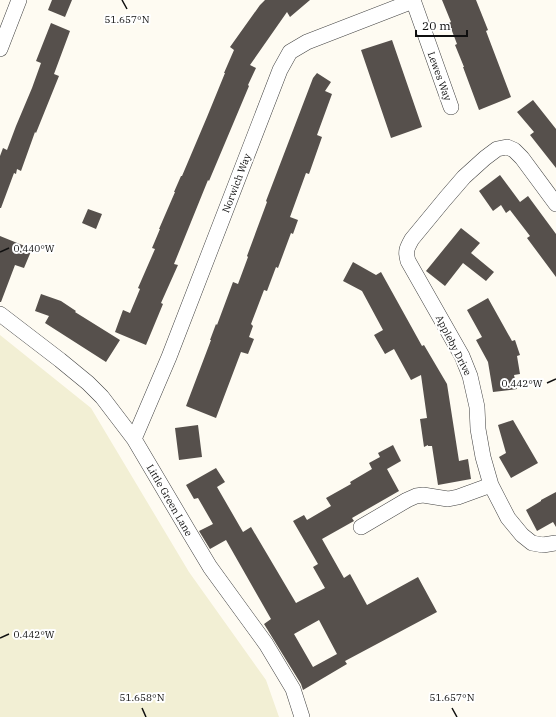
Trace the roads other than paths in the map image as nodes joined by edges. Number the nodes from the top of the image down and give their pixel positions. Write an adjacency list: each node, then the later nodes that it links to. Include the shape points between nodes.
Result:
1 (19, 0): 3 (street)
2 (413, 0): 4 (street, Lewes Way); 7 (street, Norwich Way, via 307,42 290,52 280,70 169,357)
3 (0, 49)
4 (451, 107)
5 (556, 204): 8 (street, Appleby Drive, via 514,150 507,147 497,149 464,177 412,239 406,254 462,356 470,376)
6 (0, 314): 7 (street, Little Green Lane, via 88,383)
7 (134, 438): 11 (street, Little Green Lane, via 210,567 266,644 293,689)
8 (490, 485): 9 (street, via 448,499 416,496); 10 (street, Appleby Drive, via 508,518 522,535 532,543)
9 (361, 527)
10 (556, 543)
11 (302, 717)

